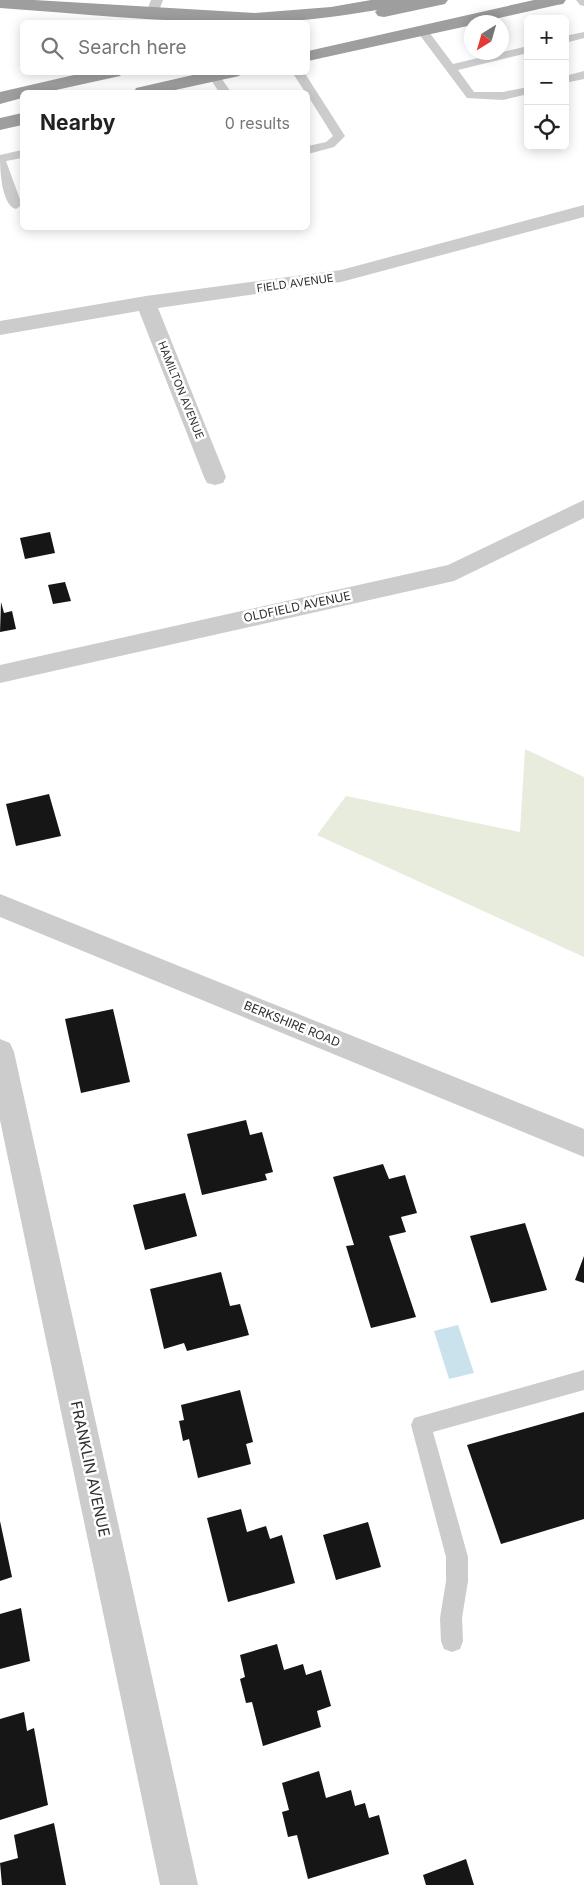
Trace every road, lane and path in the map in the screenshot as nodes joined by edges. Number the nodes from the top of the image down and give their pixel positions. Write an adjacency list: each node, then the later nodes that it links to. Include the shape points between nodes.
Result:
1 (439, 0): 6 (highway)
2 (557, 0): 7 (highway)
3 (394, 1): 5 (highway, via 331,12 255,18)
4 (0, 3): 5 (highway)
5 (155, 7)
6 (310, 29)
7 (422, 30): 11 (highway); 12 (lane)
8 (584, 35): 9 (lane)
9 (569, 39)
10 (524, 50): 12 (lane)
11 (310, 56)
12 (450, 68): 24 (lane, via 471,96 503,96)
13 (101, 75): 19 (highway)
14 (220, 75): 17 (highway)
15 (300, 75): 23 (lane)
16 (584, 75): 18 (lane)
17 (215, 76): 20 (highway); 21 (lane)
18 (569, 79)
19 (36, 90)
20 (152, 90)
21 (223, 90)
22 (310, 90): 29 (lane, via 340,136 329,145)
23 (310, 90)
24 (524, 91)
25 (20, 94): 26 (highway)
26 (0, 98)
27 (20, 119): 28 (highway)
28 (0, 124)
29 (310, 150)
30 (20, 155): 31 (lane)
31 (0, 160): 32 (lane)
32 (16, 205)
33 (584, 211): 34 (street, FIELD AVENUE, via 341,276)
34 (146, 304): 35 (street, FIELD AVENUE); 36 (street, HAMILTON AVENUE)
35 (0, 328)
36 (215, 477)
37 (584, 508): 38 (street, OLDFIELD AVENUE, via 454,572)
38 (0, 674)
39 (0, 904): 41 (street, BERKSHIRE ROAD)
40 (0, 1052): 44 (street, FRANKLIN AVENUE)
41 (584, 1144)
42 (584, 1380): 43 (lane, via 421,1425 457,1557)
43 (452, 1641)
44 (179, 1885)

